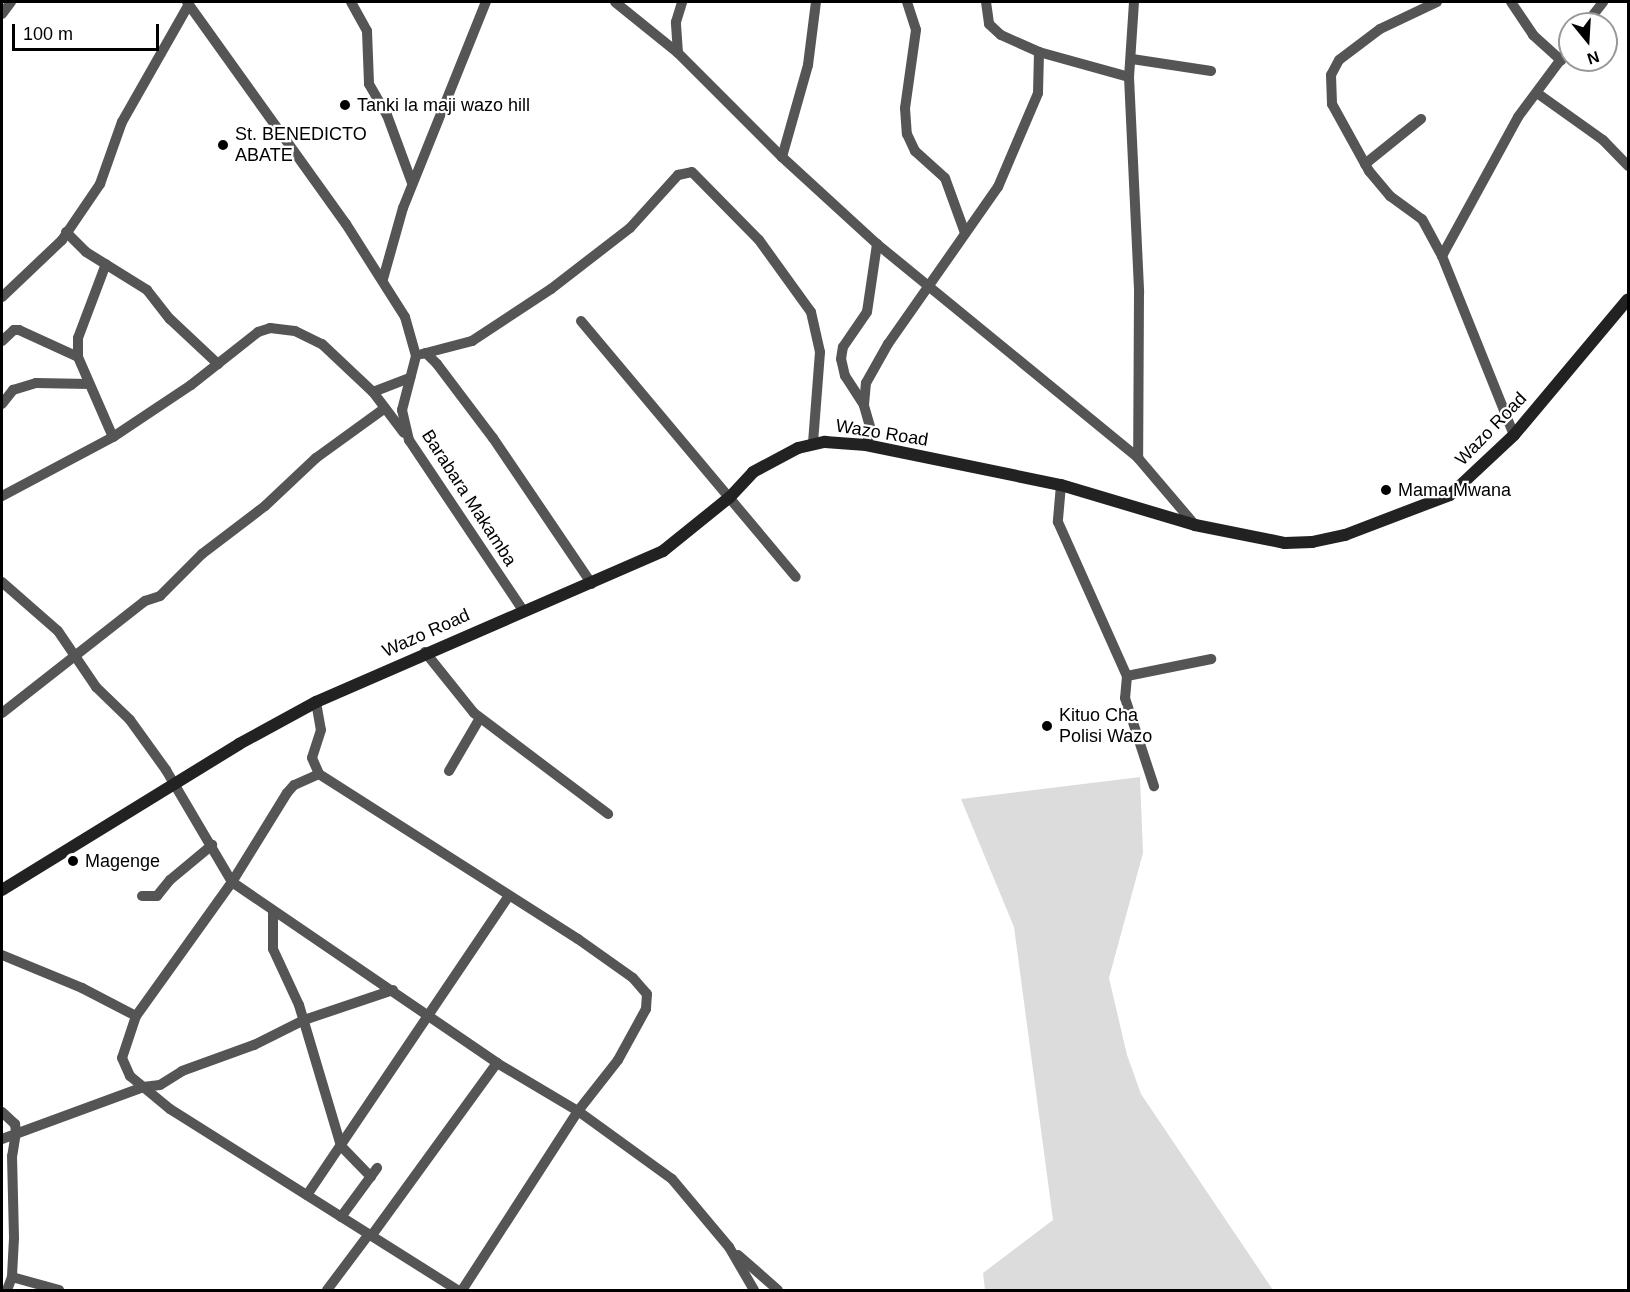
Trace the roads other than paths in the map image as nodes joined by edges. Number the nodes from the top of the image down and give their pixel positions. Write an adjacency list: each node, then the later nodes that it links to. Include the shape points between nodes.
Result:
1 (11, 2): 13 (street)
2 (351, 2): 26 (street, via 367,31 369,84 387,115)
3 (486, 2): 26 (street, via 436,133)
4 (615, 2): 15 (street)
5 (682, 2): 15 (street, via 676,22)
6 (816, 2): 23 (street, via 808,66)
7 (906, 2): 28 (street, via 916,30 905,108 907,134 915,151 945,178)
8 (986, 2): 14 (street, via 988,24 994,30)
9 (1134, 2): 17 (street)
10 (1437, 2): 24 (street, via 1356,44 1339,60 1331,75 1332,104)
11 (1510, 2): 16 (street, via 1533,35)
12 (188, 3): 27 (street, via 122,122 100,184); 32 (street, Barabara Makamba)
13 (2, 14)
14 (1039, 52): 20 (street); 28 (street, via 1038,93 1028,123 998,187)
15 (678, 53): 23 (street)
16 (1558, 57)
17 (1132, 59): 19 (street); 20 (street)
18 (1558, 64): 21 (street)
19 (1211, 71)
20 (1129, 77): 52 (street, via 1139,293)
21 (1537, 93): 25 (street, via 1602,140); 30 (street, via 1479,183)
22 (1421, 119): 24 (street)
23 (782, 157): 29 (street)
24 (1365, 164): 30 (street, via 1390,196 1422,219)
25 (1629, 166)
26 (412, 183): 32 (street)
27 (66, 232): 31 (street); 34 (street, via 40,264)
28 (965, 234): 33 (street)
29 (877, 244): 33 (street); 45 (street, via 867,312 843,347 841,359 845,376)
30 (1442, 256): 47 (street)
31 (106, 264): 39 (street, via 78,338); 40 (street, via 147,290 170,319)
32 (382, 279): 38 (street, Barabara Makamba)
33 (928, 287): 45 (street, via 875,366 866,383); 52 (street)
34 (2, 297)
35 (1629, 299): 47 (main road, Wazo Road)
36 (581, 321): 55 (street)
37 (2, 341): 39 (street, via 19,330)
38 (421, 354): 41 (street, Barabara Makamba); 50 (street, via 472,340 559,283 630,228 678,175 692,172 759,240 811,312 820,352); 59 (street, via 493,438)
39 (78, 357): 42 (street)
40 (218, 364): 43 (street, via 258,332 283,328 322,344); 48 (street)
41 (410, 378): 43 (street); 49 (street, Barabara Makamba, via 402,410)
42 (89, 384): 44 (street, via 36,382 13,390); 48 (street)
43 (373, 392): 46 (street)
44 (2, 404)
45 (864, 405): 51 (street, via 871,430)
46 (385, 408): 49 (street); 62 (street, via 316,458 265,506 202,554 160,596 145,601)
47 (1514, 435): 56 (main road, Wazo Road, via 1450,495 1344,535 1285,543)
48 (113, 437): 54 (street)
49 (409, 440): 60 (street, Barabara Makamba)
50 (813, 443): 51 (main road, Wazo Road); 55 (main road, Wazo Road, via 753,472)
51 (866, 445): 53 (main road, Wazo Road)
52 (1138, 458): 56 (street)
53 (1061, 485): 56 (main road, Wazo Road); 64 (street, via 1058,522)
54 (2, 496)
55 (730, 497): 57 (street); 59 (main road, Wazo Road, via 663,551)
56 (1195, 525)
57 (796, 576)
58 (2, 582): 62 (street, via 58,631)
59 (592, 584): 60 (main road, Wazo Road)
60 (524, 610): 61 (main road, Wazo Road)
61 (425, 652): 65 (main road, Wazo Road); 67 (street)
62 (75, 658): 66 (street); 70 (street, via 130,720)
63 (1211, 659): 64 (street)
64 (1126, 676): 71 (street, via 1125,698)
65 (316, 702): 69 (street, via 321,730 312,758); 70 (main road, Wazo Road)
66 (2, 713)
67 (480, 718): 68 (street); 72 (street)
68 (449, 771)
69 (319, 774): 74 (street, via 294,785 287,793); 77 (street)
70 (173, 784): 73 (street); 75 (main road, Wazo Road)
71 (1154, 786)
72 (608, 814)
73 (212, 845): 74 (street); 76 (street, via 157,896)
74 (231, 882): 78 (street); 81 (street)
75 (2, 890)
76 (142, 896)
77 (509, 896): 82 (street); 86 (street, via 610,961 647,994 648,1004 634,1033)
78 (273, 911): 80 (street); 83 (street, via 273,949)
79 (2, 955): 81 (street, via 82,988)
80 (393, 990): 82 (street); 83 (street)
81 (136, 1016): 85 (street, via 122,1058 130,1076)
82 (430, 1017): 84 (street); 90 (street)
83 (303, 1020): 85 (street, via 254,1045 183,1071 160,1085); 90 (street)
84 (497, 1063): 86 (street); 93 (street)
85 (143, 1087): 88 (street); 91 (street, via 170,1109)
86 (578, 1111): 94 (street, via 672,1179); 100 (street)
87 (2, 1112): 88 (street, via 15,1124)
88 (16, 1132): 89 (street); 95 (street, via 12,1156)
89 (2, 1139)
90 (341, 1146): 91 (street); 92 (street, via 374,1172)
91 (307, 1195): 92 (street)
92 (341, 1217): 93 (street)
93 (370, 1234): 98 (street); 99 (street)
94 (729, 1247): 101 (street); 102 (street)
95 (12, 1277): 96 (street); 97 (street)
96 (7, 1290)
97 (59, 1290)
98 (327, 1290)
99 (457, 1290)
100 (462, 1290)
101 (754, 1290)
102 (778, 1290)

